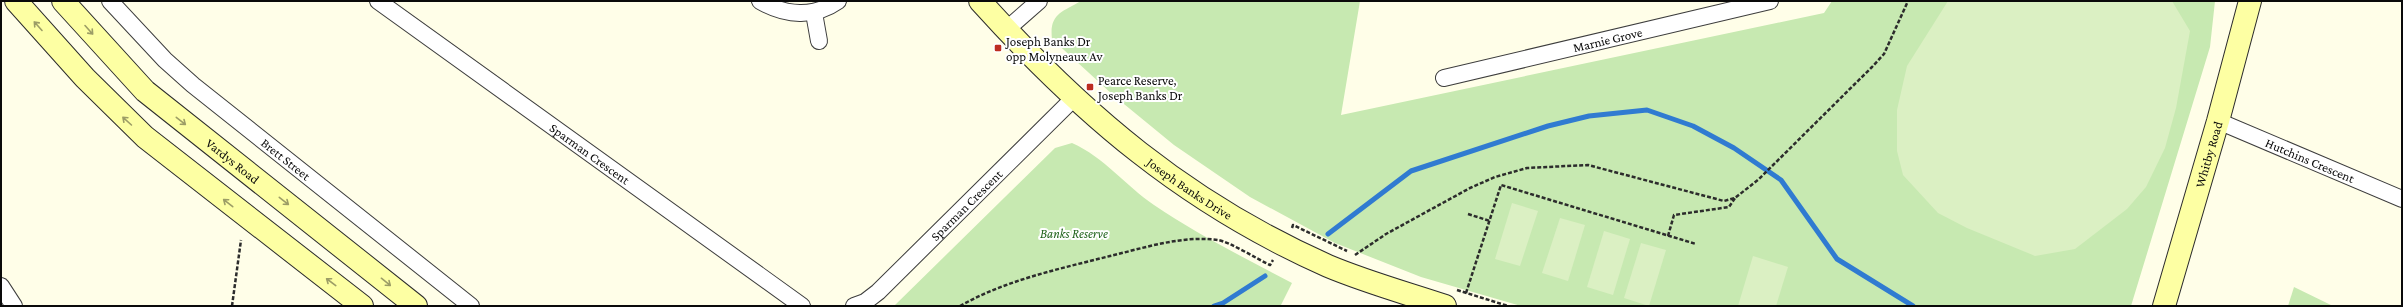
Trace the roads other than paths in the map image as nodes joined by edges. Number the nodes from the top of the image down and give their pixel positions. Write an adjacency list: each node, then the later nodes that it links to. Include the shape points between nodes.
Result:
1 (16, 1): 21 (main road, one-way to 1, via 145,137 90,83)
2 (63, 1): 22 (main road, Vardys Road, one-way to 22, via 145,91)
3 (110, 1): 23 (street, Brett Street, via 165,60 193,85)
4 (378, 1): 24 (street, Sparman Crescent)
5 (760, 1): 11 (street, via 778,10)
6 (838, 1): 11 (street, via 826,10)
7 (980, 1): 12 (main road, Joseph Banks Drive)
8 (1039, 1): 12 (street)
9 (1770, 1): 14 (street, Marnie Grove)
10 (2250, 1): 16 (main road, Whitby Road)
11 (814, 13): 13 (street)
12 (1006, 30): 15 (main road, Joseph Banks Drive)
13 (819, 41)
14 (1444, 78)
15 (1074, 98): 19 (main road, Joseph Banks Drive, via 1147,160 1211,205 1283,245 1355,277); 25 (street, Sparman Crescent, via 878,292 865,302)
16 (2218, 121): 17 (street, Hutchins Crescent); 26 (main road, Whitby Road)
17 (2402, 199)
18 (1, 286): 20 (street)
19 (1449, 297)
20 (14, 306)
21 (362, 306)
22 (416, 306)
23 (471, 306)
24 (802, 306)
25 (854, 306)
26 (2164, 306)

